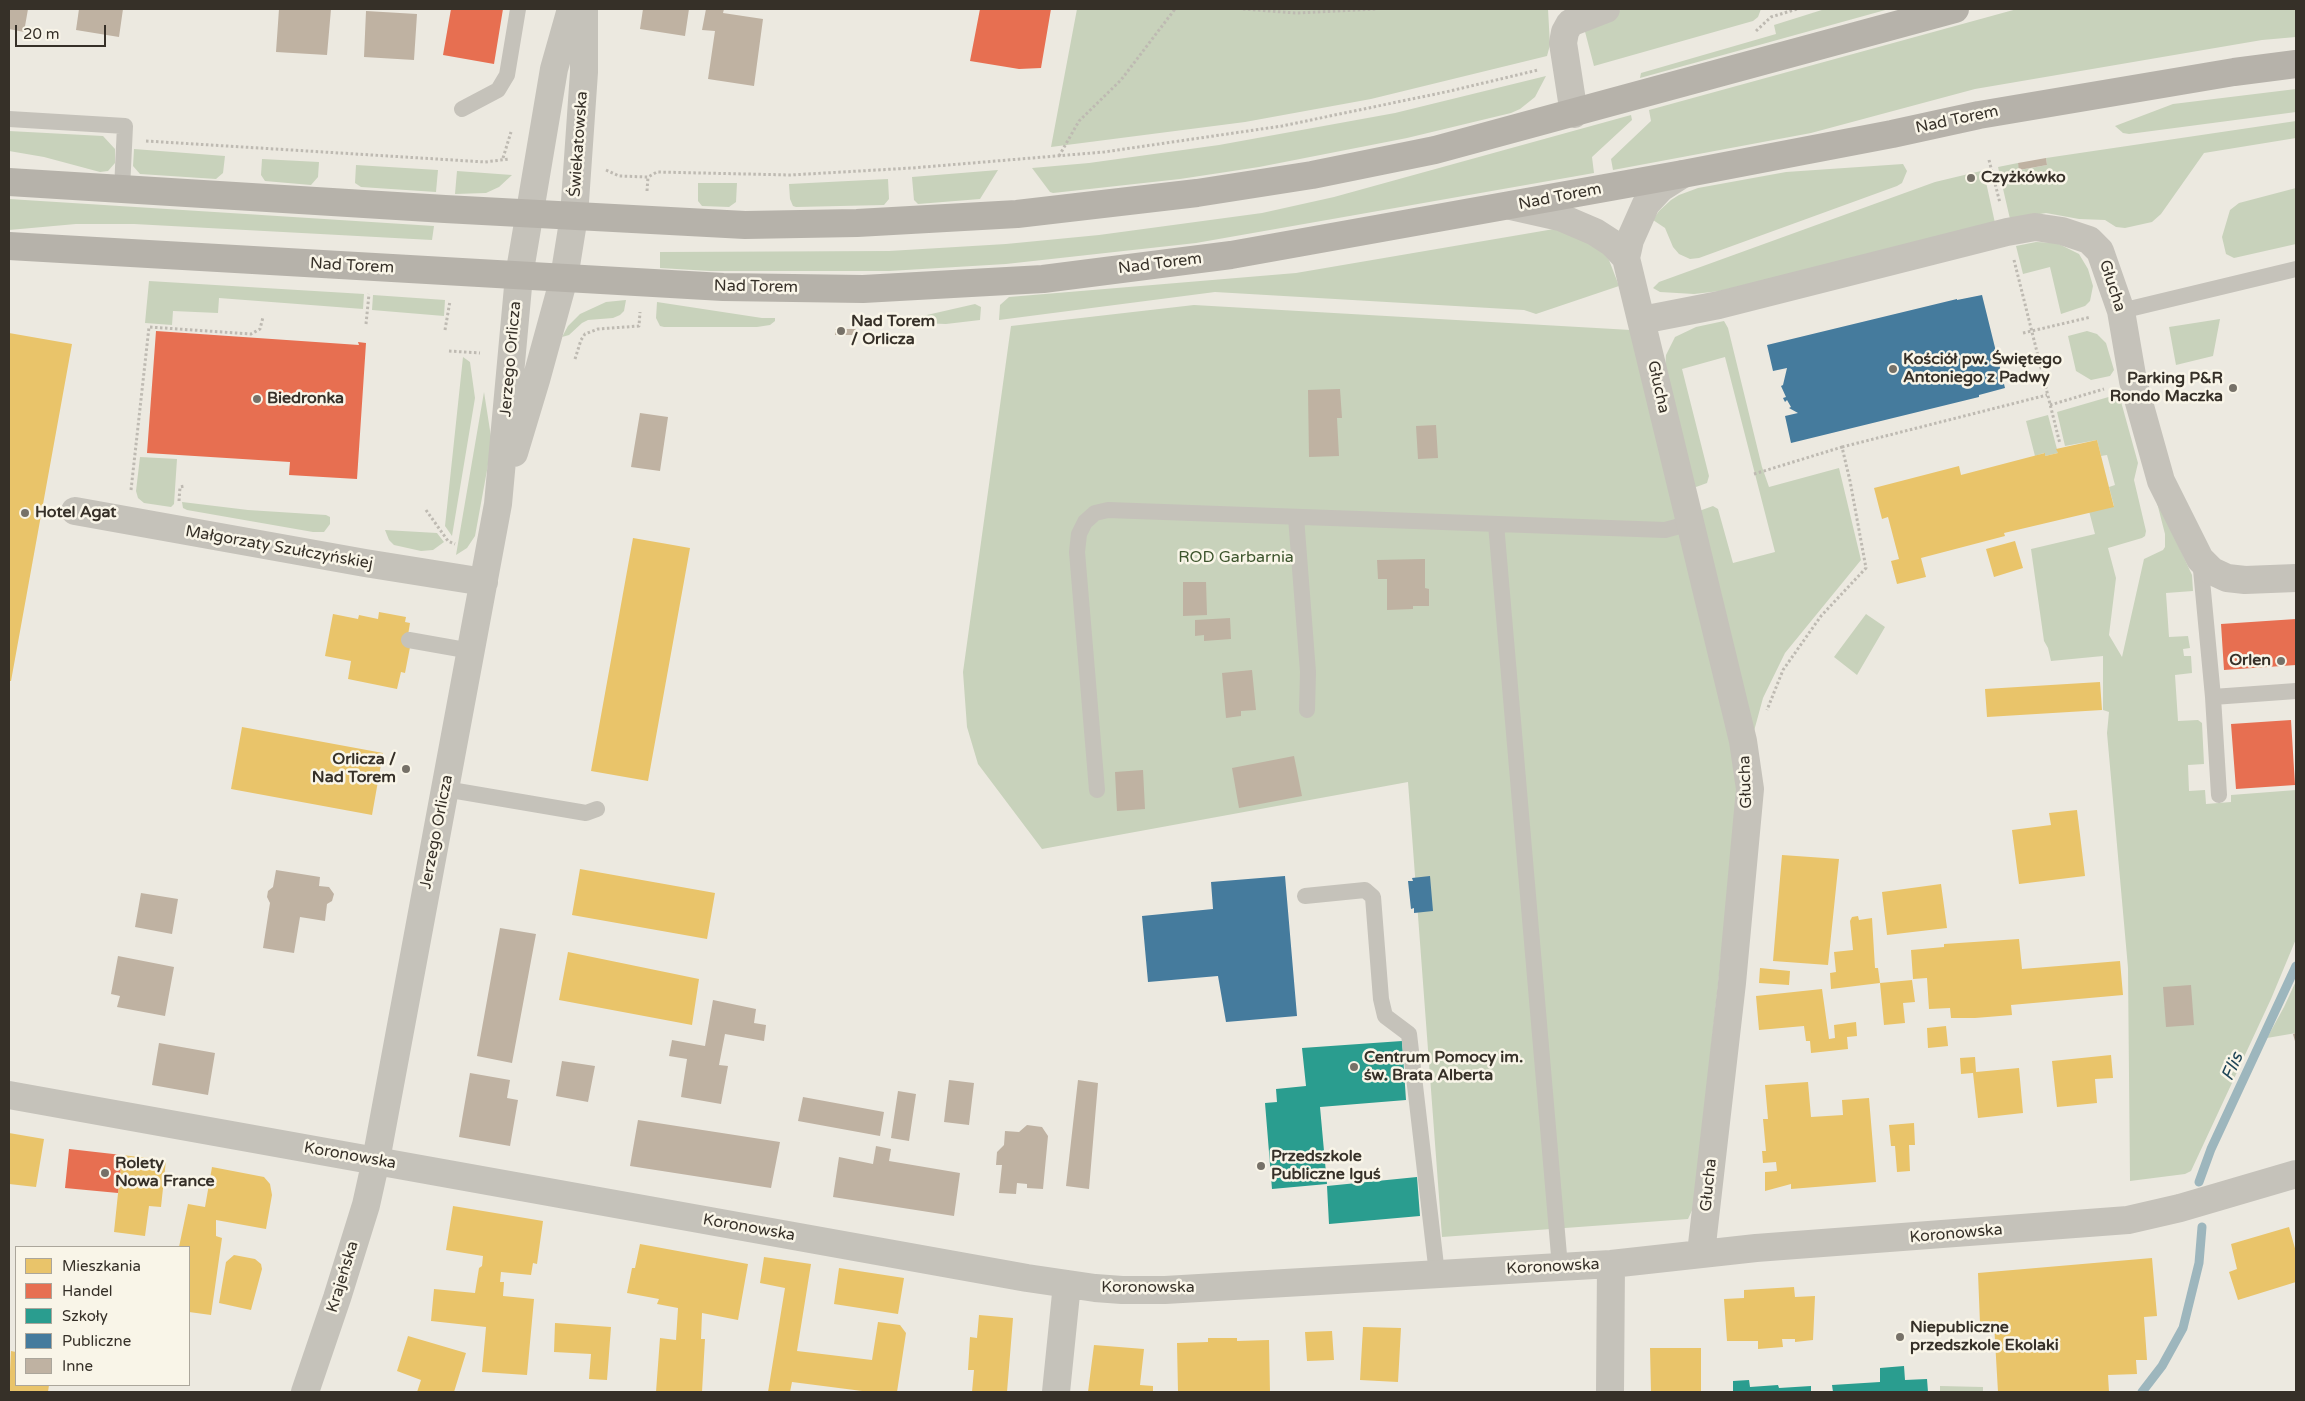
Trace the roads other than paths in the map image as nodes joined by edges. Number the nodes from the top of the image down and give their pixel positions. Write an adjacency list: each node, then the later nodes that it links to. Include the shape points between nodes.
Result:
1 (518, 9): 7 (lane, via 507,75 498,90)
2 (571, 9): 14 (street, Świekatowska, via 554,69)
3 (584, 9): 15 (street, Świekatowska)
4 (1606, 9): 8 (street, via 1570,23 1565,32 1563,43)
5 (1955, 9): 8 (main road)
6 (2296, 64): 10 (main road, Nad Torem, via 1979,115)
7 (462, 109)
8 (1574, 114): 15 (main road, via 1435,150 1312,175 1082,208 857,224 745,225)
9 (9, 119): 12 (lane, via 125,126)
10 (1683, 174): 13 (main road, Nad Torem); 17 (street, Głucha, via 1661,188 1646,204 1630,240)
11 (9, 182): 12 (main road)
12 (122, 189): 14 (main road)
13 (1511, 206): 17 (street, via 1560,217 1595,232); 20 (main road, Nad Torem, via 1231,255 1042,279 863,289 723,287)
14 (529, 214): 15 (main road); 19 (street, Jerzego Orlicza)
15 (574, 216): 20 (street, Świekatowska)
16 (9, 246): 19 (main road, Nad Torem)
17 (1626, 258): 22 (street, Głucha)
18 (2296, 269): 21 (lane)
19 (519, 276): 20 (main road, Nad Torem); 23 (street, Jerzego Orlicza)
20 (564, 278): 23 (street, Jerzego Orlicza)
21 (2121, 311): 22 (street, Głucha, via 2100,251 2089,240 2035,227 1719,306); 28 (street, Głucha, via 2133,381 2161,481)
22 (1642, 320): 26 (street, Głucha)
23 (498, 504): 30 (street, Jerzego Orlicza)
24 (75, 511): 30 (street, Małgorzaty Szułczyńskiej, via 365,564)
25 (1296, 517): 27 (lane); 35 (lane, via 1308,672); 37 (lane, via 1108,510 1095,513 1085,522 1079,534 1077,552)
26 (1691, 522): 27 (lane, via 1665,530); 44 (street, Głucha, via 1743,741 1750,789)
27 (1496, 524): 46 (lane)
28 (2200, 559): 29 (street, Głucha, via 2212,572 2227,578); 34 (lane)
29 (2296, 578)
30 (484, 582): 32 (street, Jerzego Orlicza)
31 (409, 640): 32 (lane)
32 (471, 652): 36 (street, Jerzego Orlicza)
33 (2296, 691): 34 (lane)
34 (2213, 696): 38 (lane)
35 (1307, 710)
36 (445, 789): 39 (lane, via 586,813); 42 (street, Jerzego Orlicza)
37 (1097, 790)
38 (2219, 795)
39 (597, 808)
40 (1305, 896): 47 (lane, via 1365,890 1373,897 1380,999 1385,1016 1409,1034)
41 (9, 1095): 42 (street, Koronowska)
42 (376, 1160): 48 (street, Koronowska); 49 (street, Krajeńska, via 366,1205)
43 (2296, 1174): 44 (street, Koronowska, via 2128,1220)
44 (1701, 1253): 45 (street, Koronowska)
45 (1611, 1264): 46 (street, Koronowska); 51 (street)
46 (1560, 1267): 47 (street, Koronowska)
47 (1437, 1274): 48 (street, Koronowska, via 1165,1290)
48 (1067, 1284): 50 (street)
49 (305, 1392)
50 (1056, 1392)
51 (1610, 1392)

